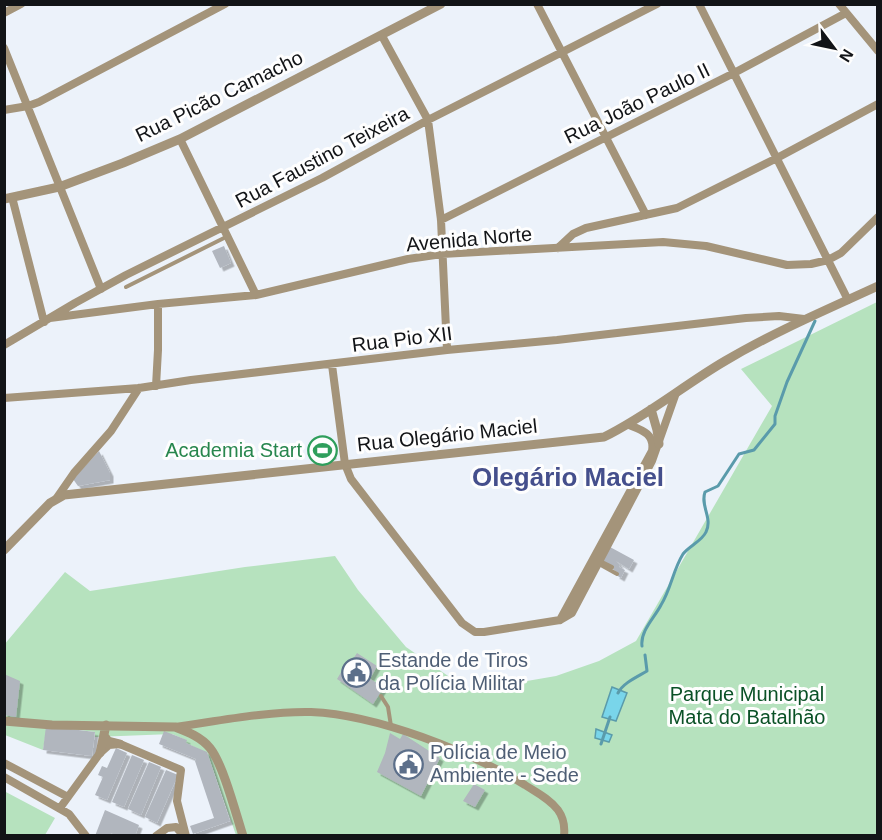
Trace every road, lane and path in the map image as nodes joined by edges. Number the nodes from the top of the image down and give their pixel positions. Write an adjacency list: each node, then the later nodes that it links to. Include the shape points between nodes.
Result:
1 (21, 4): 8 (street)
2 (225, 4): 16 (street)
3 (441, 4): 10 (street, Rua Picão Camacho)
4 (537, 4): 13 (street)
5 (657, 4): 13 (street, Rua Faustino Teixeira)
6 (699, 4): 14 (street)
7 (839, 4): 9 (street)
8 (4, 13)
9 (846, 13): 12 (street); 14 (street, Rua João Paulo II)
10 (382, 36): 18 (street); 20 (street, Rua Picão Camacho)
11 (4, 48): 16 (street)
12 (878, 51)
13 (564, 52): 18 (street, Rua Faustino Teixeira); 19 (street)
14 (734, 73): 19 (street, Rua João Paulo II); 21 (street)
15 (878, 104): 21 (street)
16 (28, 106): 17 (street); 22 (street)
17 (4, 111)
18 (428, 120): 26 (street); 27 (street, Rua Faustino Teixeira)
19 (604, 137): 24 (street); 26 (street, Rua João Paulo II)
20 (180, 139): 22 (street, Rua Picão Camacho); 27 (street)
21 (777, 158): 24 (street, via 677,208); 31 (street)
22 (59, 187): 23 (street, Rua Picão Camacho); 34 (street)
23 (8, 198): 39 (street)
24 (646, 214): 29 (street, via 586,228)
25 (878, 217): 31 (street, Avenida Norte, via 841,254)
26 (441, 220): 30 (street)
27 (222, 228): 28 (street); 34 (street, Rua Faustino Teixeira)
28 (226, 237): 33 (lane); 35 (street)
29 (558, 248): 30 (street, Avenida Norte); 31 (street, Avenida Norte, via 663,242 706,246 787,265)
30 (442, 254): 35 (street, Avenida Norte); 41 (street)
31 (828, 260): 36 (street)
32 (878, 286): 36 (street, Rua Olegário Maciel)
33 (126, 287)
34 (101, 289): 39 (street, Rua Faustino Teixeira)
35 (256, 295): 37 (street, Avenida Norte)
36 (848, 300): 38 (street, Rua Olegário Maciel)
37 (158, 304): 39 (street, Avenida Norte); 43 (street)
38 (804, 319): 41 (street, Rua Pio XII, via 746,318); 45 (street, Rua Olegário Maciel)
39 (47, 320): 40 (street, Rua Faustino Teixeira)
40 (4, 345)
41 (447, 350): 42 (street, Rua Pio XII)
42 (332, 365): 43 (street, Rua Pio XII); 50 (street)
43 (156, 386): 44 (street, Rua Pio XII)
44 (139, 388): 46 (street, Rua Pio XII); 51 (street, via 111,431)
45 (677, 391): 47 (street, Rua Olegário Maciel); 49 (street)
46 (4, 398)
47 (651, 409): 48 (street, Rua Olegário Maciel); 49 (street, via 657,430)
48 (629, 425): 49 (street, via 648,434); 50 (street, Rua Olegário Maciel, via 597,438)
49 (655, 448): 53 (street); 56 (street)
50 (345, 464): 51 (street, Rua Olegário Maciel, via 64,495); 56 (street, via 351,479 468,629 484,632)
51 (56, 499): 52 (street)
52 (4, 550)
53 (599, 563): 54 (lane); 55 (lane); 56 (street, via 572,613)
54 (612, 567)
55 (618, 574)
56 (560, 620)
57 (381, 696): 61 (lane, via 388,707)
58 (4, 721): 59 (street)
59 (106, 725): 60 (street); 62 (street)
60 (175, 727): 61 (street, via 309,712); 72 (street, via 205,743 215,756)
61 (392, 728): 73 (street, via 466,754 541,795 557,808)
62 (105, 737): 63 (street); 64 (street)
63 (120, 744): 64 (street, via 109,745); 71 (street, via 181,770 177,801)
64 (100, 753): 67 (street)
65 (4, 763): 67 (street)
66 (4, 777): 68 (street)
67 (68, 797): 68 (street)
68 (60, 808): 69 (street)
69 (86, 836)
70 (156, 836): 71 (street, via 176,827)
71 (185, 836)
72 (243, 836)
73 (564, 836)

